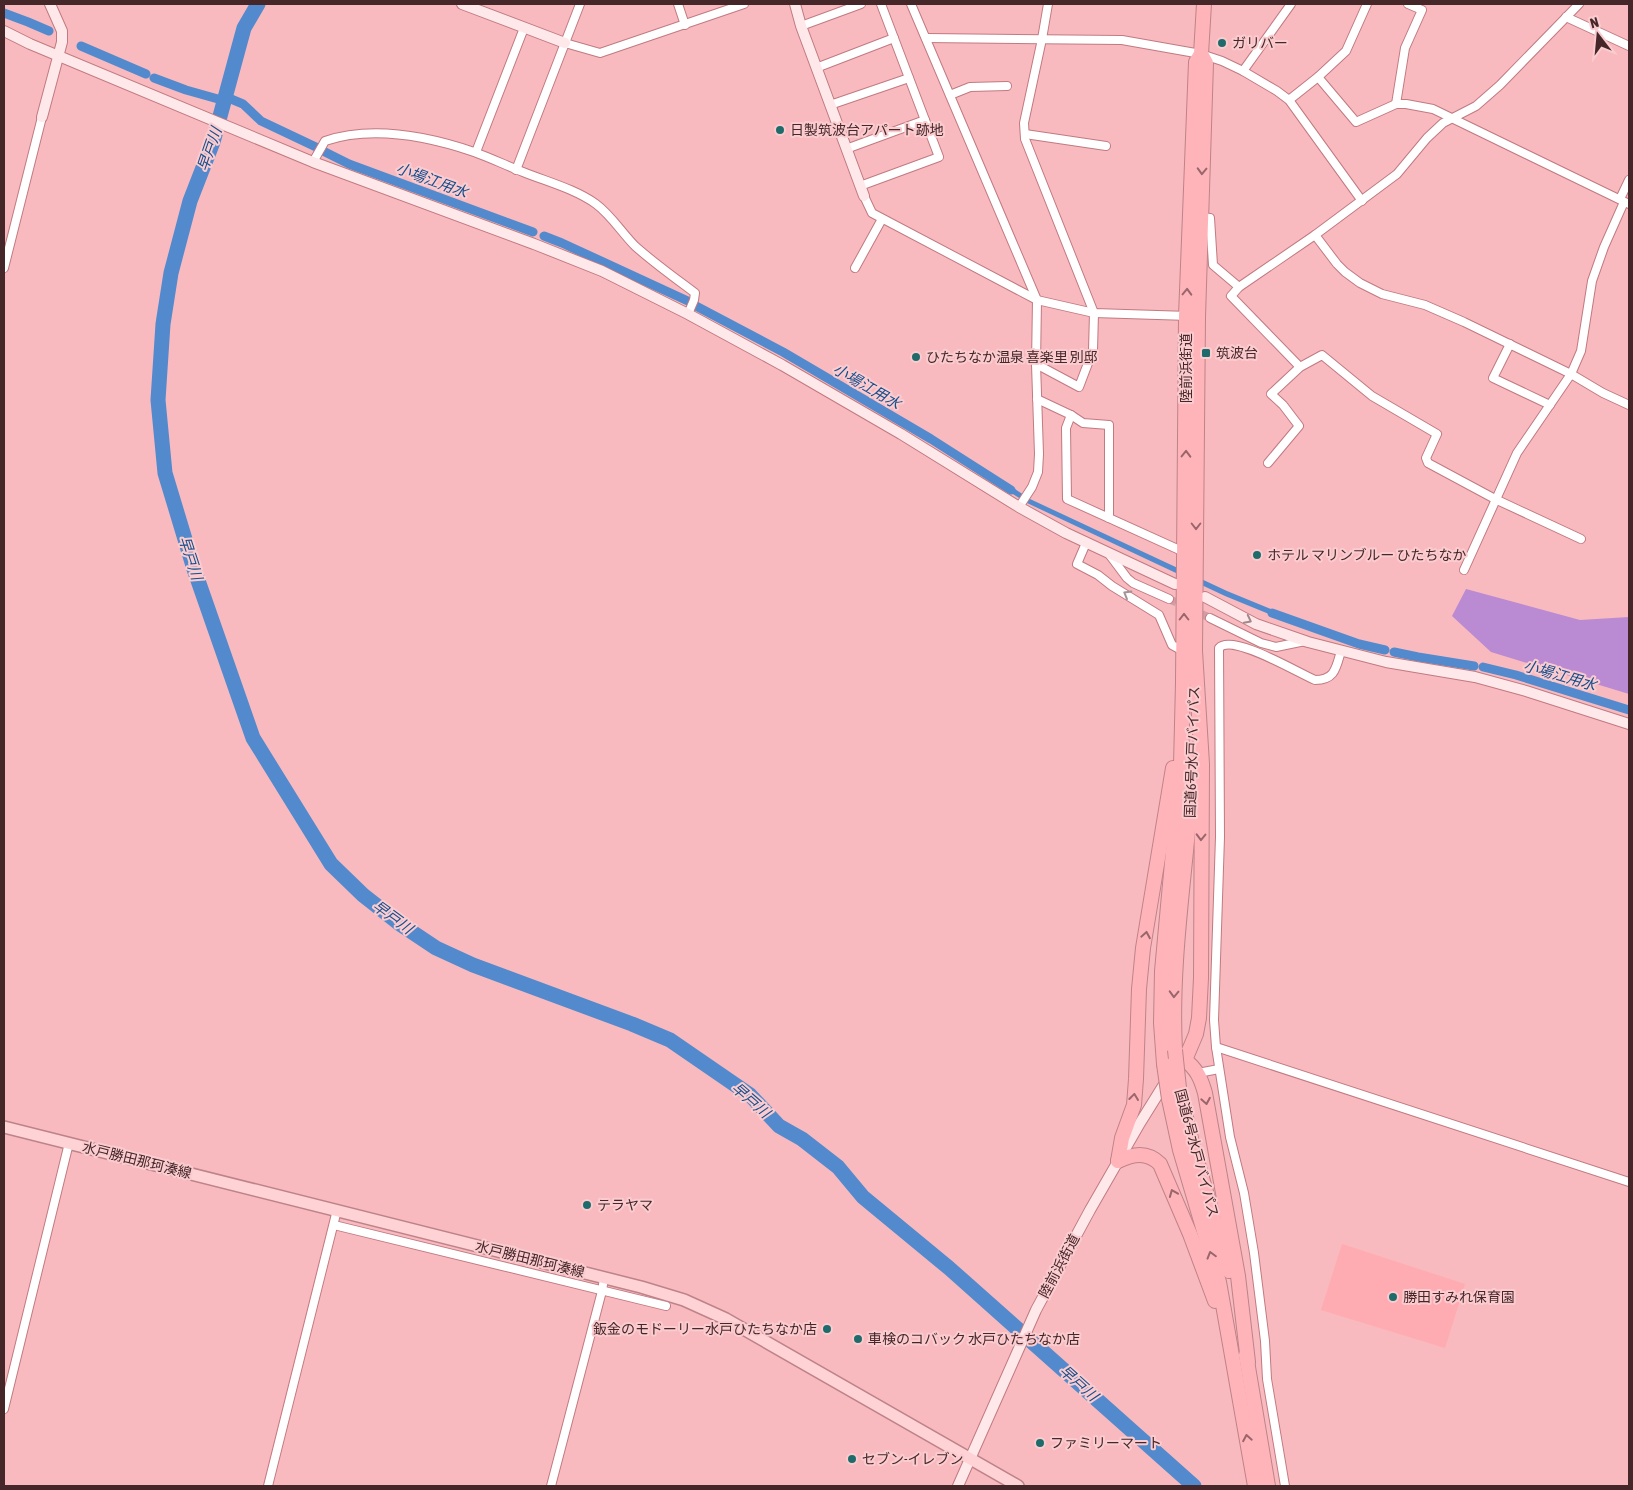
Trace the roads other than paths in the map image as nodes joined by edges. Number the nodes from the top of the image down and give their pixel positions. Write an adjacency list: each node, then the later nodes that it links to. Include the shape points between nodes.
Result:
1 (50, 4): 27 (street, via 62,31)
2 (462, 4): 19 (street)
3 (580, 4): 24 (street)
4 (678, 4): 17 (street)
5 (744, 4): 17 (street)
6 (795, 4): 18 (street)
7 (860, 4): 18 (street)
8 (881, 4): 21 (street)
9 (911, 4): 22 (street)
10 (1048, 4): 23 (street)
11 (1204, 4): 26 (highway, 陸前浜街道)
12 (1291, 4): 29 (street)
13 (1367, 4): 30 (street, via 1346,51)
14 (1408, 4): 35 (street, via 1422,10 1405,48)
15 (1579, 4): 16 (street)
16 (1566, 17): 25 (street); 38 (street, via 1500,85 1476,106)
17 (685, 25): 24 (street, via 600,53)
18 (801, 26): 28 (street)
19 (524, 28): 24 (street); 43 (street)
20 (4, 31): 27 (street)
21 (894, 38): 28 (street); 31 (street)
22 (926, 38): 23 (street); 33 (street)
23 (1042, 39): 26 (street, via 1122,40); 40 (street, via 1024,122)
24 (565, 43): 45 (street)
25 (1629, 46)
26 (1201, 54): 29 (street); 50 (highway, 陸前浜街道, one-way to 50, via 1206,63); 59 (highway, 陸前浜街道, one-way to 26, via 1196,62)
27 (58, 56): 37 (street); 44 (street)
28 (816, 68): 36 (street)
29 (1243, 71): 34 (street)
30 (1318, 77): 34 (street); 35 (street, via 1356,122)
31 (909, 78): 36 (street); 39 (street)
32 (1007, 86): 33 (street, via 970,87)
33 (950, 95): 56 (street)
34 (1289, 100): 48 (street)
35 (1396, 104): 38 (street, via 1433,109)
36 (830, 105): 42 (street)
37 (42, 117): 53 (street)
38 (1452, 118): 48 (street, via 1427,138 1397,174); 49 (street)
39 (925, 120): 42 (street); 47 (street, via 939,157)
40 (1025, 134): 41 (street); 57 (street)
41 (1106, 146)
42 (846, 149): 47 (street)
43 (476, 152): 44 (street, via 404,135 380,133 325,141); 45 (street)
44 (313, 162): 58 (street, via 602,271)
45 (516, 170): 58 (street, via 578,193 597,205 635,245 695,293)
46 (1629, 180): 49 (street)
47 (862, 191): 51 (street, via 872,213)
48 (1362, 201): 52 (street)
49 (1624, 202): 63 (street, via 1592,281 1581,351)
50 (1200, 217): 55 (street, via 1210,218 1213,265); 59 (highway, 陸前浜街道)
51 (882, 219): 54 (street); 56 (street)
52 (1315, 235): 55 (street); 60 (street, via 1337,264 1360,283 1382,294 1425,305)
53 (4, 268)
54 (855, 268)
55 (1239, 287): 62 (street, via 1231,296)
56 (1037, 300): 57 (street); 61 (street)
57 (1094, 313): 59 (street); 61 (street, via 1093,350 1079,387)
58 (688, 314): 70 (street, via 893,429)
59 (1192, 316): 74 (highway, 陸前浜街道, one-way to 59); 84 (highway, 陸前浜街道, one-way to 84)
60 (1510, 344): 63 (street); 65 (street, via 1493,378)
61 (1036, 364): 64 (street)
62 (1300, 368): 68 (street, via 1271,394 1299,426); 69 (street, via 1322,355 1372,396 1436,434 1426,458 1428,464)
63 (1571, 374): 65 (street); 66 (street)
64 (1037, 399): 67 (street); 70 (street, via 1038,472)
65 (1550, 405): 69 (street, via 1517,453)
66 (1629, 405)
67 (1071, 415): 71 (street, via 1066,428 1067,499); 71 (street, via 1083,423 1109,425)
68 (1268, 463)
69 (1495, 499): 72 (street); 76 (street)
70 (1019, 507): 73 (street)
71 (1109, 518): 74 (street)
72 (1581, 540)
73 (1086, 542): 75 (street); 82 (street, one-way to 73, via 1172,645 1159,615 1077,564)
74 (1184, 552): 82 (highway, 陸前浜街道, one-way to 74)
75 (1108, 553): 77 (street); 79 (street, via 1133,583)
76 (1464, 570)
77 (1175, 584)
78 (1205, 597): 81 (street, one-way to 81, via 1256,624)
79 (1170, 599)
80 (1210, 618): 81 (street, via 1260,643 1276,647)
81 (1305, 642): 83 (street)
82 (1183, 651): 85 (highway, 陸前浜街道)
83 (1341, 651): 86 (street, via 1484,680); 88 (street, via 1331,676 1315,680 1259,652 1228,644 1219,648 1220,837)
84 (1195, 666): 87 (highway, one-way to 87, via 1202,764); 90 (highway, 国道6号水戸バイパス, one-way to 90, via 1194,761 1174,992 1174,1022)
85 (1183, 683): 95 (highway, one-way to 85, via 1134,1105 1138,989); 102 (highway, 国道6号水戸バイパス, one-way to 85, bridge, via 1219,1282 1168,1099 1164,1064 1161,992 1181,766)
86 (1629, 724)
87 (1199, 1018): 88 (street); 90 (highway, via 1196,1034)
88 (1214, 1020): 89 (street)
89 (1216, 1047): 91 (street); 96 (street)
90 (1180, 1055): 92 (highway); 95 (street, 陸前浜街道); 103 (highway, 国道6号水戸バイパス, bridge, via 1179,1088 1192,1147 1230,1276)
91 (1220, 1068): 92 (street); 112 (street, via 1230,1137 1254,1253 1267,1379)
92 (1198, 1073): 103 (highway, one-way to 103, via 1205,1094 1238,1276)
93 (4, 1127): 94 (main road, 水戸勝田那珂湊線)
94 (69, 1143): 97 (main road, 水戸勝田那珂湊線); 104 (street)
95 (1118, 1161): 102 (highway, one-way to 95, via 1210,1287 1160,1164 1147,1155 1128,1156); 105 (street, 陸前浜街道, via 1034,1314)
96 (1629, 1182)
97 (337, 1210): 98 (street); 99 (main road, 水戸勝田那珂湊線)
98 (334, 1225): 100 (street); 106 (street)
99 (604, 1278): 100 (street); 105 (main road, 水戸勝田那珂湊線, via 684,1300 718,1315)
100 (602, 1291): 101 (street); 107 (street)
101 (666, 1306)
102 (1232, 1354): 110 (highway, 国道6号水戸バイパス, one-way to 102)
103 (1248, 1362): 111 (highway, 国道6号水戸バイパス)
104 (4, 1409)
105 (969, 1459): 108 (street, 陸前浜街道); 109 (main road, 水戸勝田那珂湊線)
106 (268, 1486)
107 (551, 1486)
108 (958, 1486)
109 (1018, 1486)
110 (1255, 1486)
111 (1268, 1486)
112 (1285, 1486)

